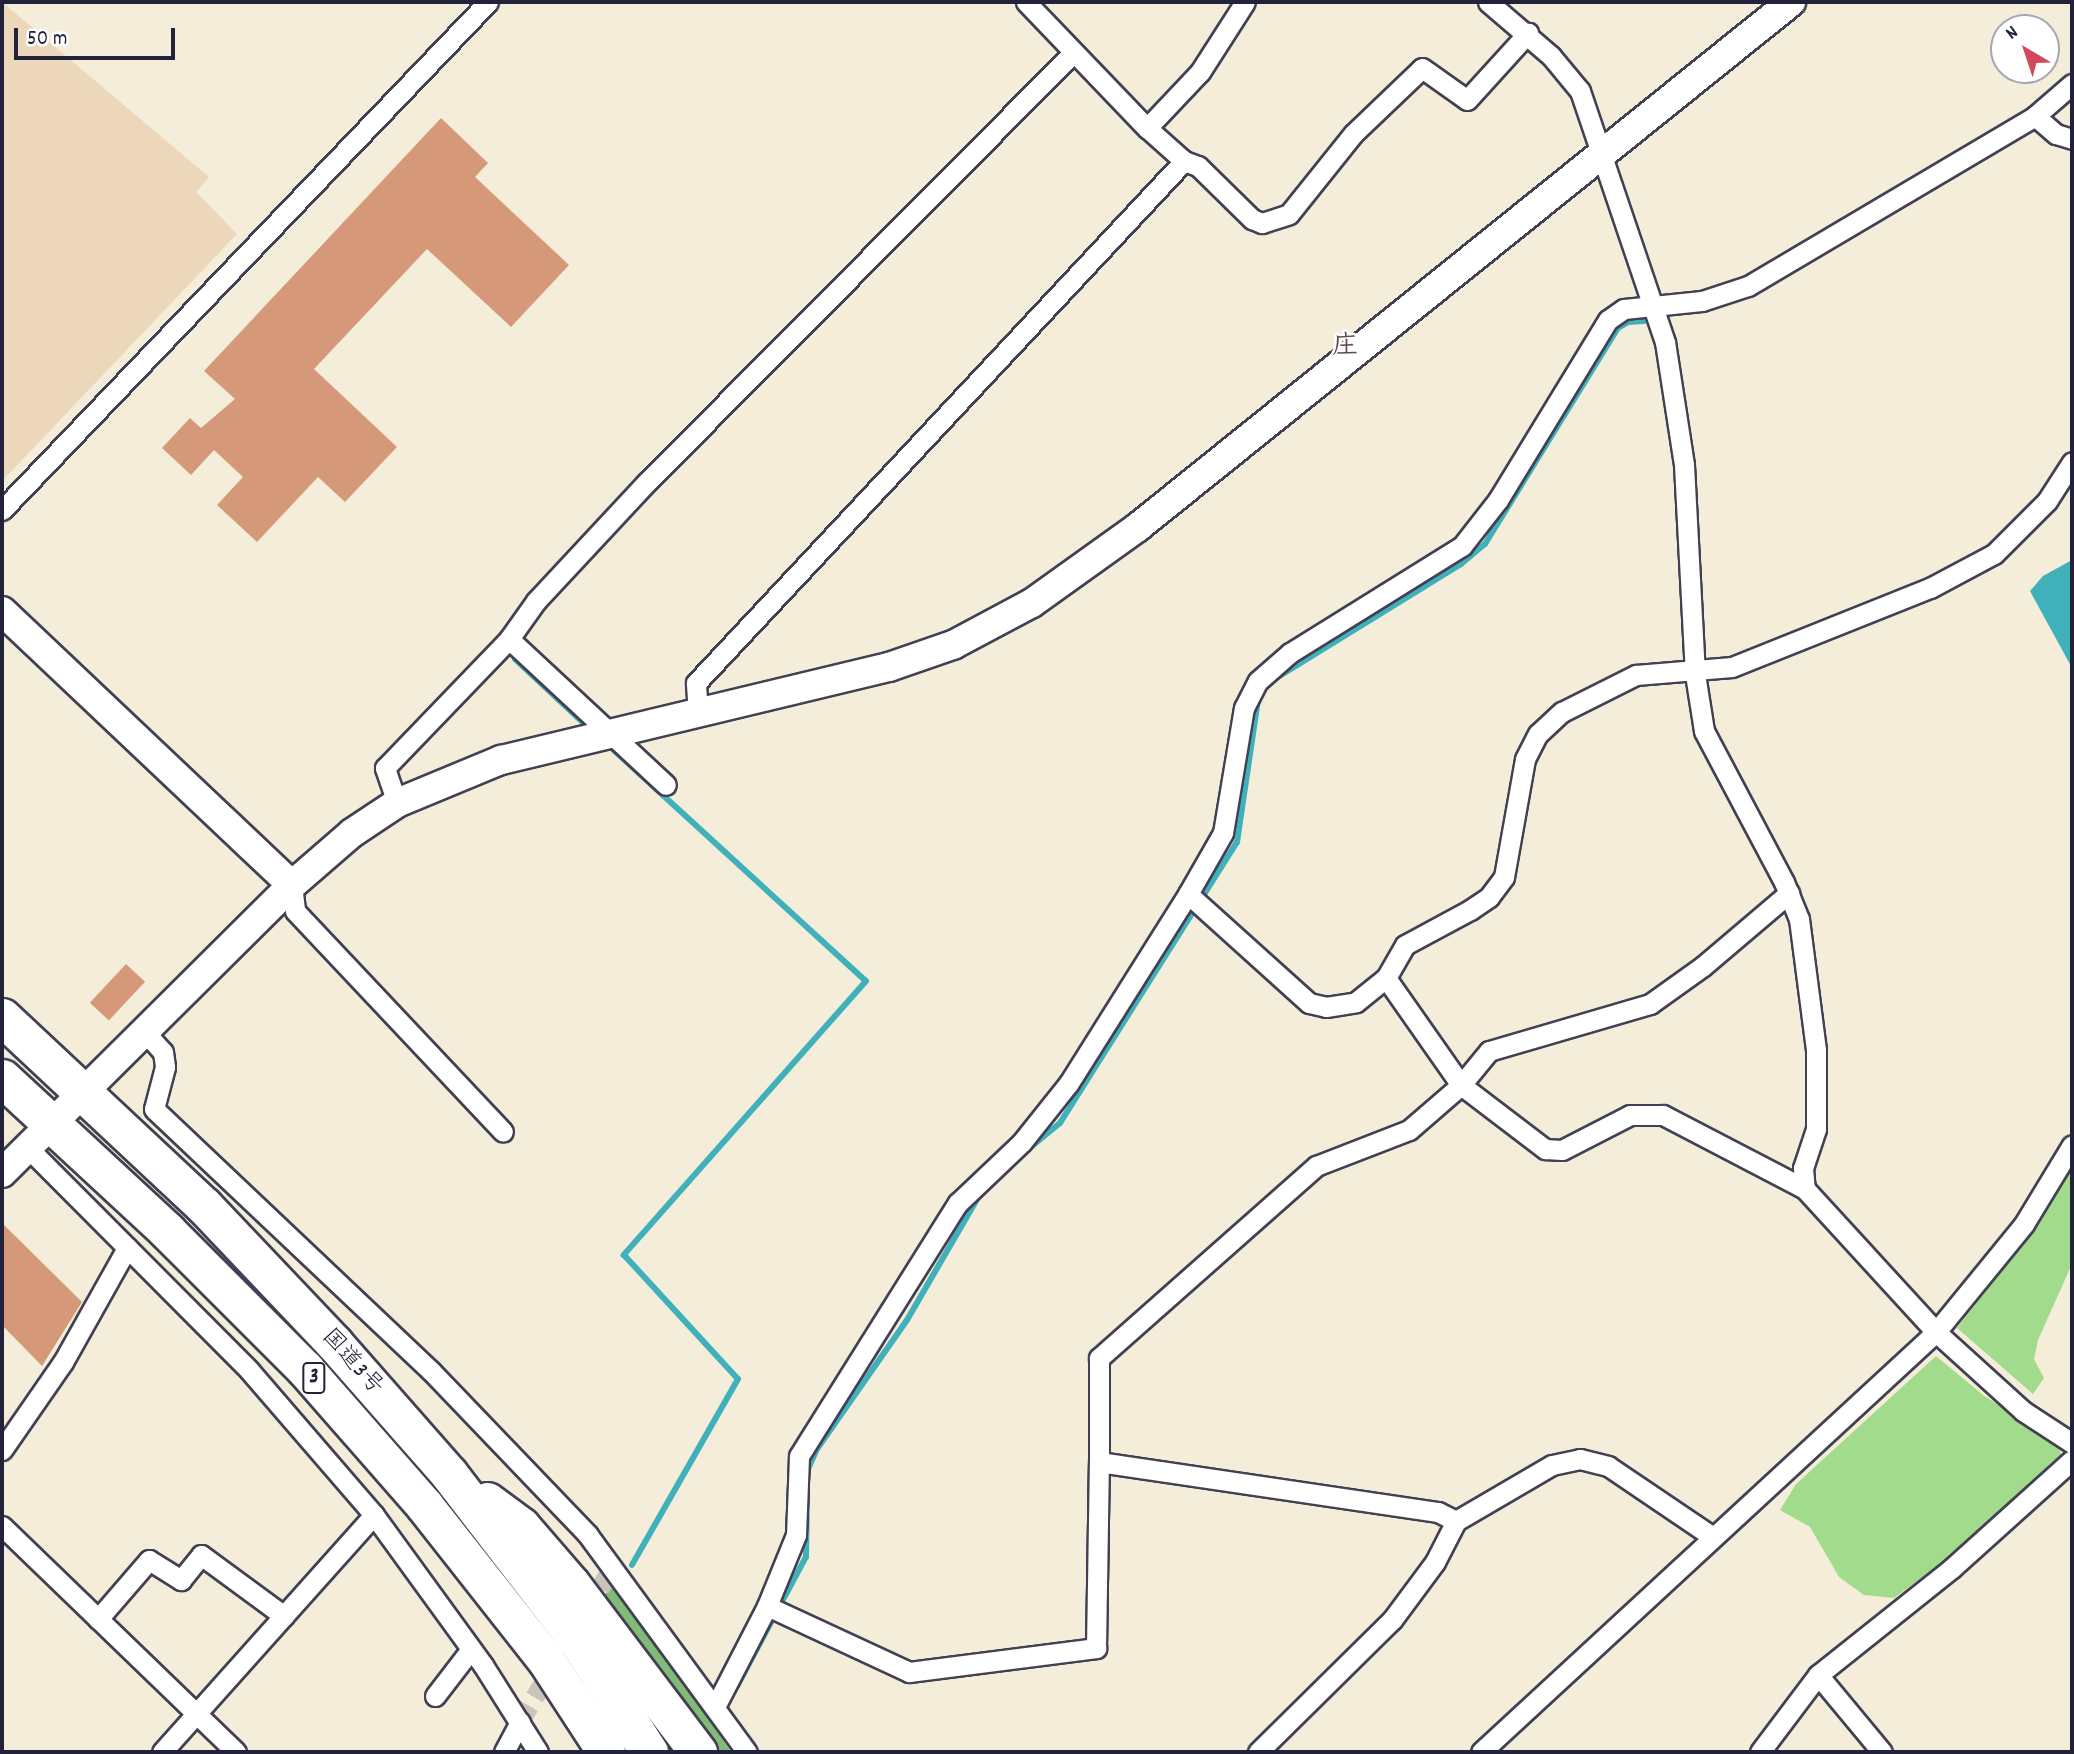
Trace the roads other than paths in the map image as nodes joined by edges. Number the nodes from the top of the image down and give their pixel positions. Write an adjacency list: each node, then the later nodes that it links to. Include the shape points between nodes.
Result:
1 (488, 2): 16 (street)
2 (1026, 2): 7 (street)
3 (1245, 2): 10 (street, via 1200,72)
4 (1488, 2): 6 (street)
5 (1791, 2): 12 (street)
6 (1528, 33): 12 (street, via 1580,91); 13 (street, via 1467,100 1422,68 1353,134 1289,214 1275,221 1252,219 1198,166)
7 (1073, 53): 10 (street); 18 (street, via 647,482 536,601)
8 (2072, 84): 9 (street)
9 (2035, 116): 11 (street, via 2056,134); 14 (street, via 1748,286 1702,301)
10 (1147, 128): 13 (street)
11 (2072, 139)
12 (1598, 155): 14 (street, via 1625,216); 20 (street, via 1139,527 1032,603 953,645 888,667)
13 (1184, 161): 20 (street, via 696,684)
14 (1653, 306): 19 (street, via 1665,342 1684,465); 26 (street, via 1624,309 1608,320 1498,500 1462,546 1290,653 1258,681 1244,708 1223,833)
15 (2072, 462): 19 (street, via 2028,523 1973,566 1930,588 1732,667)
16 (2, 510)
17 (2, 611): 24 (street)
18 (509, 639): 21 (street); 23 (street, via 385,768)
19 (1695, 674): 25 (street, via 1704,731); 27 (street, via 1636,675 1562,712 1538,734 1525,759 1504,877 1489,897 1405,945)
20 (698, 713): 21 (street)
21 (609, 734): 22 (street); 23 (street, via 500,760)
22 (666, 785)
23 (397, 803): 24 (street, via 352,833)
24 (292, 885): 29 (street); 33 (street, via 295,911)
25 (1789, 893): 31 (street, via 1650,1004 1489,1051); 37 (street, via 1799,919 1816,1050 1816,1129 1803,1168)
26 (1188, 894): 27 (street, via 1308,1003 1326,1007 1356,1002); 49 (street, via 1069,1083 1022,1142 958,1203 799,1456 796,1535)
27 (1386, 978): 31 (street)
28 (2, 1017): 32 (highway, 国道3号 / 3)
29 (144, 1031): 32 (street); 55 (street, via 163,1052 165,1067 154,1108 431,1371 588,1535)
30 (2, 1078): 34 (highway, 国道3号 / 3)
31 (1461, 1085): 37 (street, via 1545,1149 1562,1150 1630,1115 1663,1115); 43 (street, via 1409,1130 1316,1166 1099,1358)
32 (83, 1090): 34 (street); 44 (highway, 国道3号 / 3, via 260,1265)
33 (503, 1132)
34 (39, 1137): 36 (street); 38 (street); 62 (highway, 国道3号 / 3, via 167,1231 305,1369 424,1504 546,1660)
35 (2072, 1145): 39 (street, via 2024,1224)
36 (2, 1173)
37 (1805, 1189): 39 (street)
38 (127, 1248): 41 (street, via 62,1362); 45 (street, via 249,1370)
39 (1936, 1332): 40 (street, via 2023,1411); 48 (street)
40 (2072, 1443)
41 (2, 1450)
42 (2072, 1460): 53 (street, via 1951,1568)
43 (1099, 1462): 46 (street, via 1438,1512); 49 (street, via 1096,1648 908,1672)
44 (449, 1474): 63 (highway, 国道3号 / 3, via 579,1643); 64 (highway, via 521,1526 571,1584)
45 (374, 1516): 50 (street); 52 (street)
46 (1456, 1521): 48 (street, via 1552,1465 1580,1459 1608,1466); 66 (street, via 1434,1562 1392,1620)
47 (2, 1526): 51 (street)
48 (1713, 1537): 67 (street)
49 (767, 1606): 55 (street)
50 (284, 1616): 51 (street, via 201,1555 181,1580 149,1560); 56 (street)
51 (98, 1619): 56 (street)
52 (471, 1649): 54 (street); 57 (street)
53 (1818, 1675): 68 (street); 69 (street)
54 (435, 1696)
55 (716, 1704): 65 (street)
56 (197, 1714): 58 (street); 59 (street)
57 (520, 1722): 60 (street); 61 (street)
58 (162, 1752)
59 (236, 1752)
60 (504, 1752)
61 (538, 1752)
62 (607, 1752)
63 (649, 1752)
64 (698, 1752)
65 (747, 1752)
66 (1258, 1752)
67 (1481, 1752)
68 (1760, 1752)
69 (1882, 1752)

